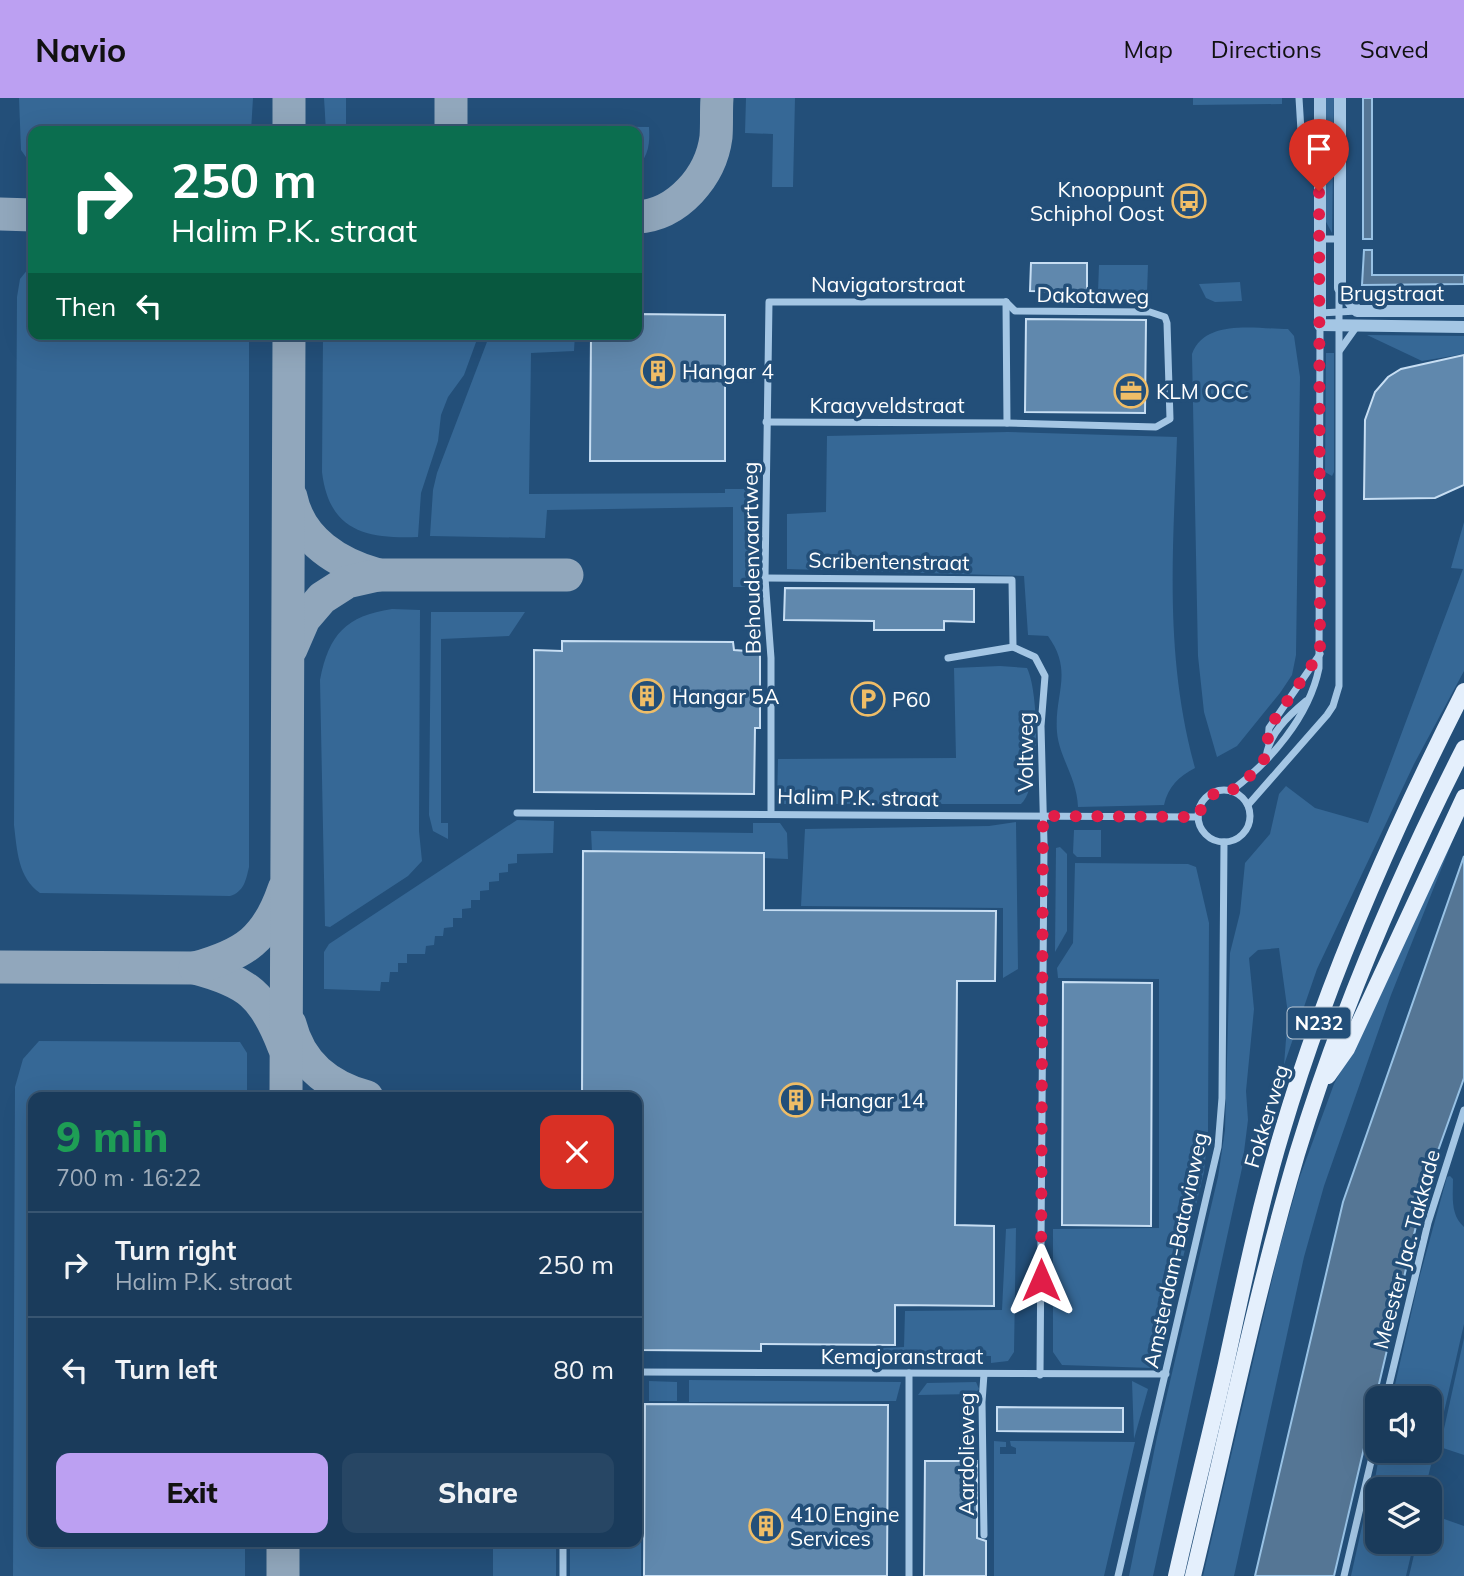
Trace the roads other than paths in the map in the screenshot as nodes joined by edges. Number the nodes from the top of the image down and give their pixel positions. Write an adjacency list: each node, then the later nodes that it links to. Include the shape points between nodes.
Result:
1 (1300, 98): 4 (street)
2 (1320, 98): 5 (street)
3 (1340, 98): 6 (street)
4 (1302, 147)
5 (1320, 239): 6 (street); 13 (street)
6 (1340, 239): 7 (street)
7 (1340, 288): 11 (street); 12 (street)
8 (769, 302): 9 (street, Navigatorstraat); 18 (street, Behoudenvaartweg)
9 (1006, 302): 19 (street); 19 (street, Dakotaweg, via 1015,311 1150,312 1165,317 1170,419 1156,427)
10 (1464, 311): 12 (street, Brugstraat)
11 (1338, 312): 12 (street, Brugstraat); 13 (street, Brugstraat); 14 (street)
12 (1357, 312)
13 (1320, 319): 14 (street, Brugstraat); 22 (street)
14 (1338, 326): 15 (street, Brugstraat); 17 (street)
15 (1357, 326): 16 (street, Brugstraat); 17 (street)
16 (1464, 327)
17 (1340, 351): 31 (street, via 1338,695 1327,715)
18 (766, 422): 19 (street, Kraayveldstraat); 20 (street, Behoudenvaartweg)
19 (1007, 423)
20 (765, 578): 21 (street, Scribentenstraat, via 1012,580); 33 (street, Behoudenvaartweg, via 771,658)
21 (1013, 647): 23 (street); 34 (street, Voltweg, via 1035,657 1045,676)
22 (1320, 653): 25 (street); 26 (street, via 1269,728)
23 (948, 658)
24 (1464, 691): 51 (main road, Fokkerweg / N232, via 1378,872 1282,1130)
25 (1309, 699): 26 (street); 28 (street, via 1295,725)
26 (1268, 742): 28 (street)
27 (1464, 748): 37 (main road, Fokkerweg / N232, via 1387,907)
28 (1266, 757): 29 (street)
29 (1231, 791): 31 (street); 35 (street, via 1221,790 1205,799)
30 (1464, 797): 37 (main road, N232, via 1348,1049)
31 (1248, 805): 36 (street, via 1248,827 1242,835)
32 (517, 813): 33 (street, Halim P.K. straat)
33 (771, 814): 34 (street, Halim P.K. straat)
34 (1043, 816): 35 (street, Halim P.K. straat); 42 (street, Voltweg)
35 (1198, 817): 36 (street, via 1206,835)
36 (1224, 842): 43 (street, Amsterdam-Bataviaweg, via 1218,1147)
37 (1318, 1090): 52 (main road, Fokkerweg / N232, via 1271,1251)
38 (1464, 1110): 44 (street, Meester Jac. Takkade, via 1428,1223)
39 (642, 1372): 40 (street, Kemajoranstraat)
40 (909, 1373): 41 (street, Kemajoranstraat); 49 (street)
41 (984, 1374): 42 (street, Kemajoranstraat); 46 (street, Aardolieweg)
42 (1040, 1374): 43 (street, Kemajoranstraat)
43 (1166, 1374): 50 (street, Amsterdam-Bataviaweg)
44 (1389, 1386)
45 (1370, 1463): 53 (street)
46 (985, 1535)
47 (563, 1547): 48 (street)
48 (563, 1576)
49 (909, 1576)
50 (1118, 1576)
51 (1176, 1576)
52 (1193, 1576)
53 (1343, 1576)

